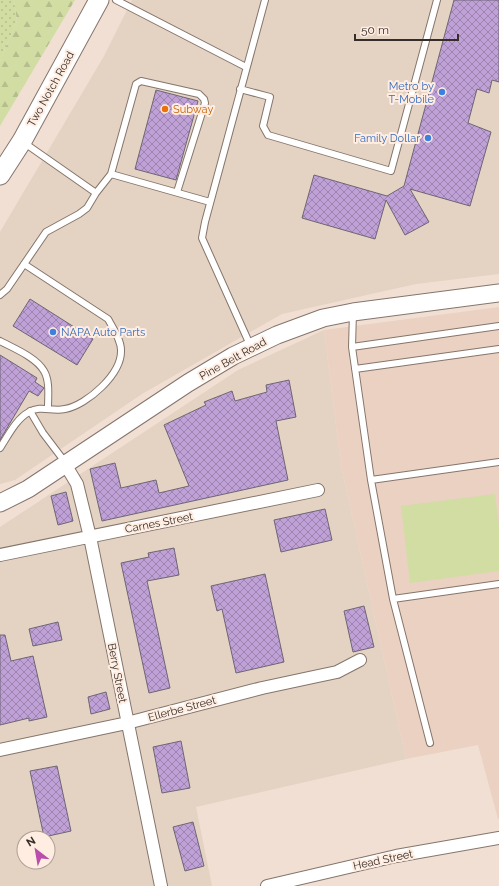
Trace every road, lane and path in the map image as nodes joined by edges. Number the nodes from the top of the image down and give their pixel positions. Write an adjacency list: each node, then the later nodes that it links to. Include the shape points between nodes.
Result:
1 (99, 0): 7 (main road, Two Notch Road)
2 (116, 0): 5 (lane)
3 (265, 0): 5 (lane)
4 (437, 0): 6 (lane, via 391,171 268,135 263,126 270,97)
5 (246, 67): 6 (lane)
6 (240, 89): 12 (lane)
7 (22, 141): 9 (main road, Two Notch Road); 11 (lane)
8 (111, 174): 10 (lane); 10 (lane, via 136,84 141,81 199,94 205,103); 11 (lane)
9 (0, 175)
10 (176, 192): 12 (lane)
11 (96, 193): 13 (lane, via 87,208 46,232)
12 (210, 202): 19 (lane, via 202,238)
13 (24, 264): 15 (lane); 23 (lane, via 108,319 116,332 121,350 118,367 103,387 64,410)
14 (499, 293): 16 (street, Pine Belt Road)
15 (0, 295)
16 (353, 312): 19 (street, Pine Belt Road, via 302,325); 20 (lane)
17 (499, 326): 20 (lane)
18 (0, 341): 23 (lane, via 32,359 44,370 48,384)
19 (251, 347): 27 (street, Pine Belt Road, via 188,383)
20 (352, 347): 22 (lane)
21 (499, 349): 22 (lane)
22 (355, 369): 28 (lane)
23 (48, 408): 24 (lane)
24 (30, 411): 25 (lane, via 18,421); 27 (lane)
25 (0, 448)
26 (499, 462): 28 (lane)
27 (66, 464): 30 (street, Pine Belt Road); 31 (street, Berry Street, via 76,484)
28 (371, 480): 34 (lane)
29 (318, 490): 31 (street, Carnes Street)
30 (2, 504)
31 (90, 536): 32 (street, Carnes Street); 36 (street, Berry Street)
32 (0, 555)
33 (499, 584): 34 (lane)
34 (393, 598): 37 (lane)
35 (360, 660): 36 (street, Ellerbe Street, via 337,672 262,688)
36 (127, 724): 38 (street, Ellerbe Street); 40 (street, Berry Street)
37 (430, 743)
38 (0, 750)
39 (499, 838): 41 (street, Head Street, via 396,856)
40 (161, 886)
41 (267, 886)

